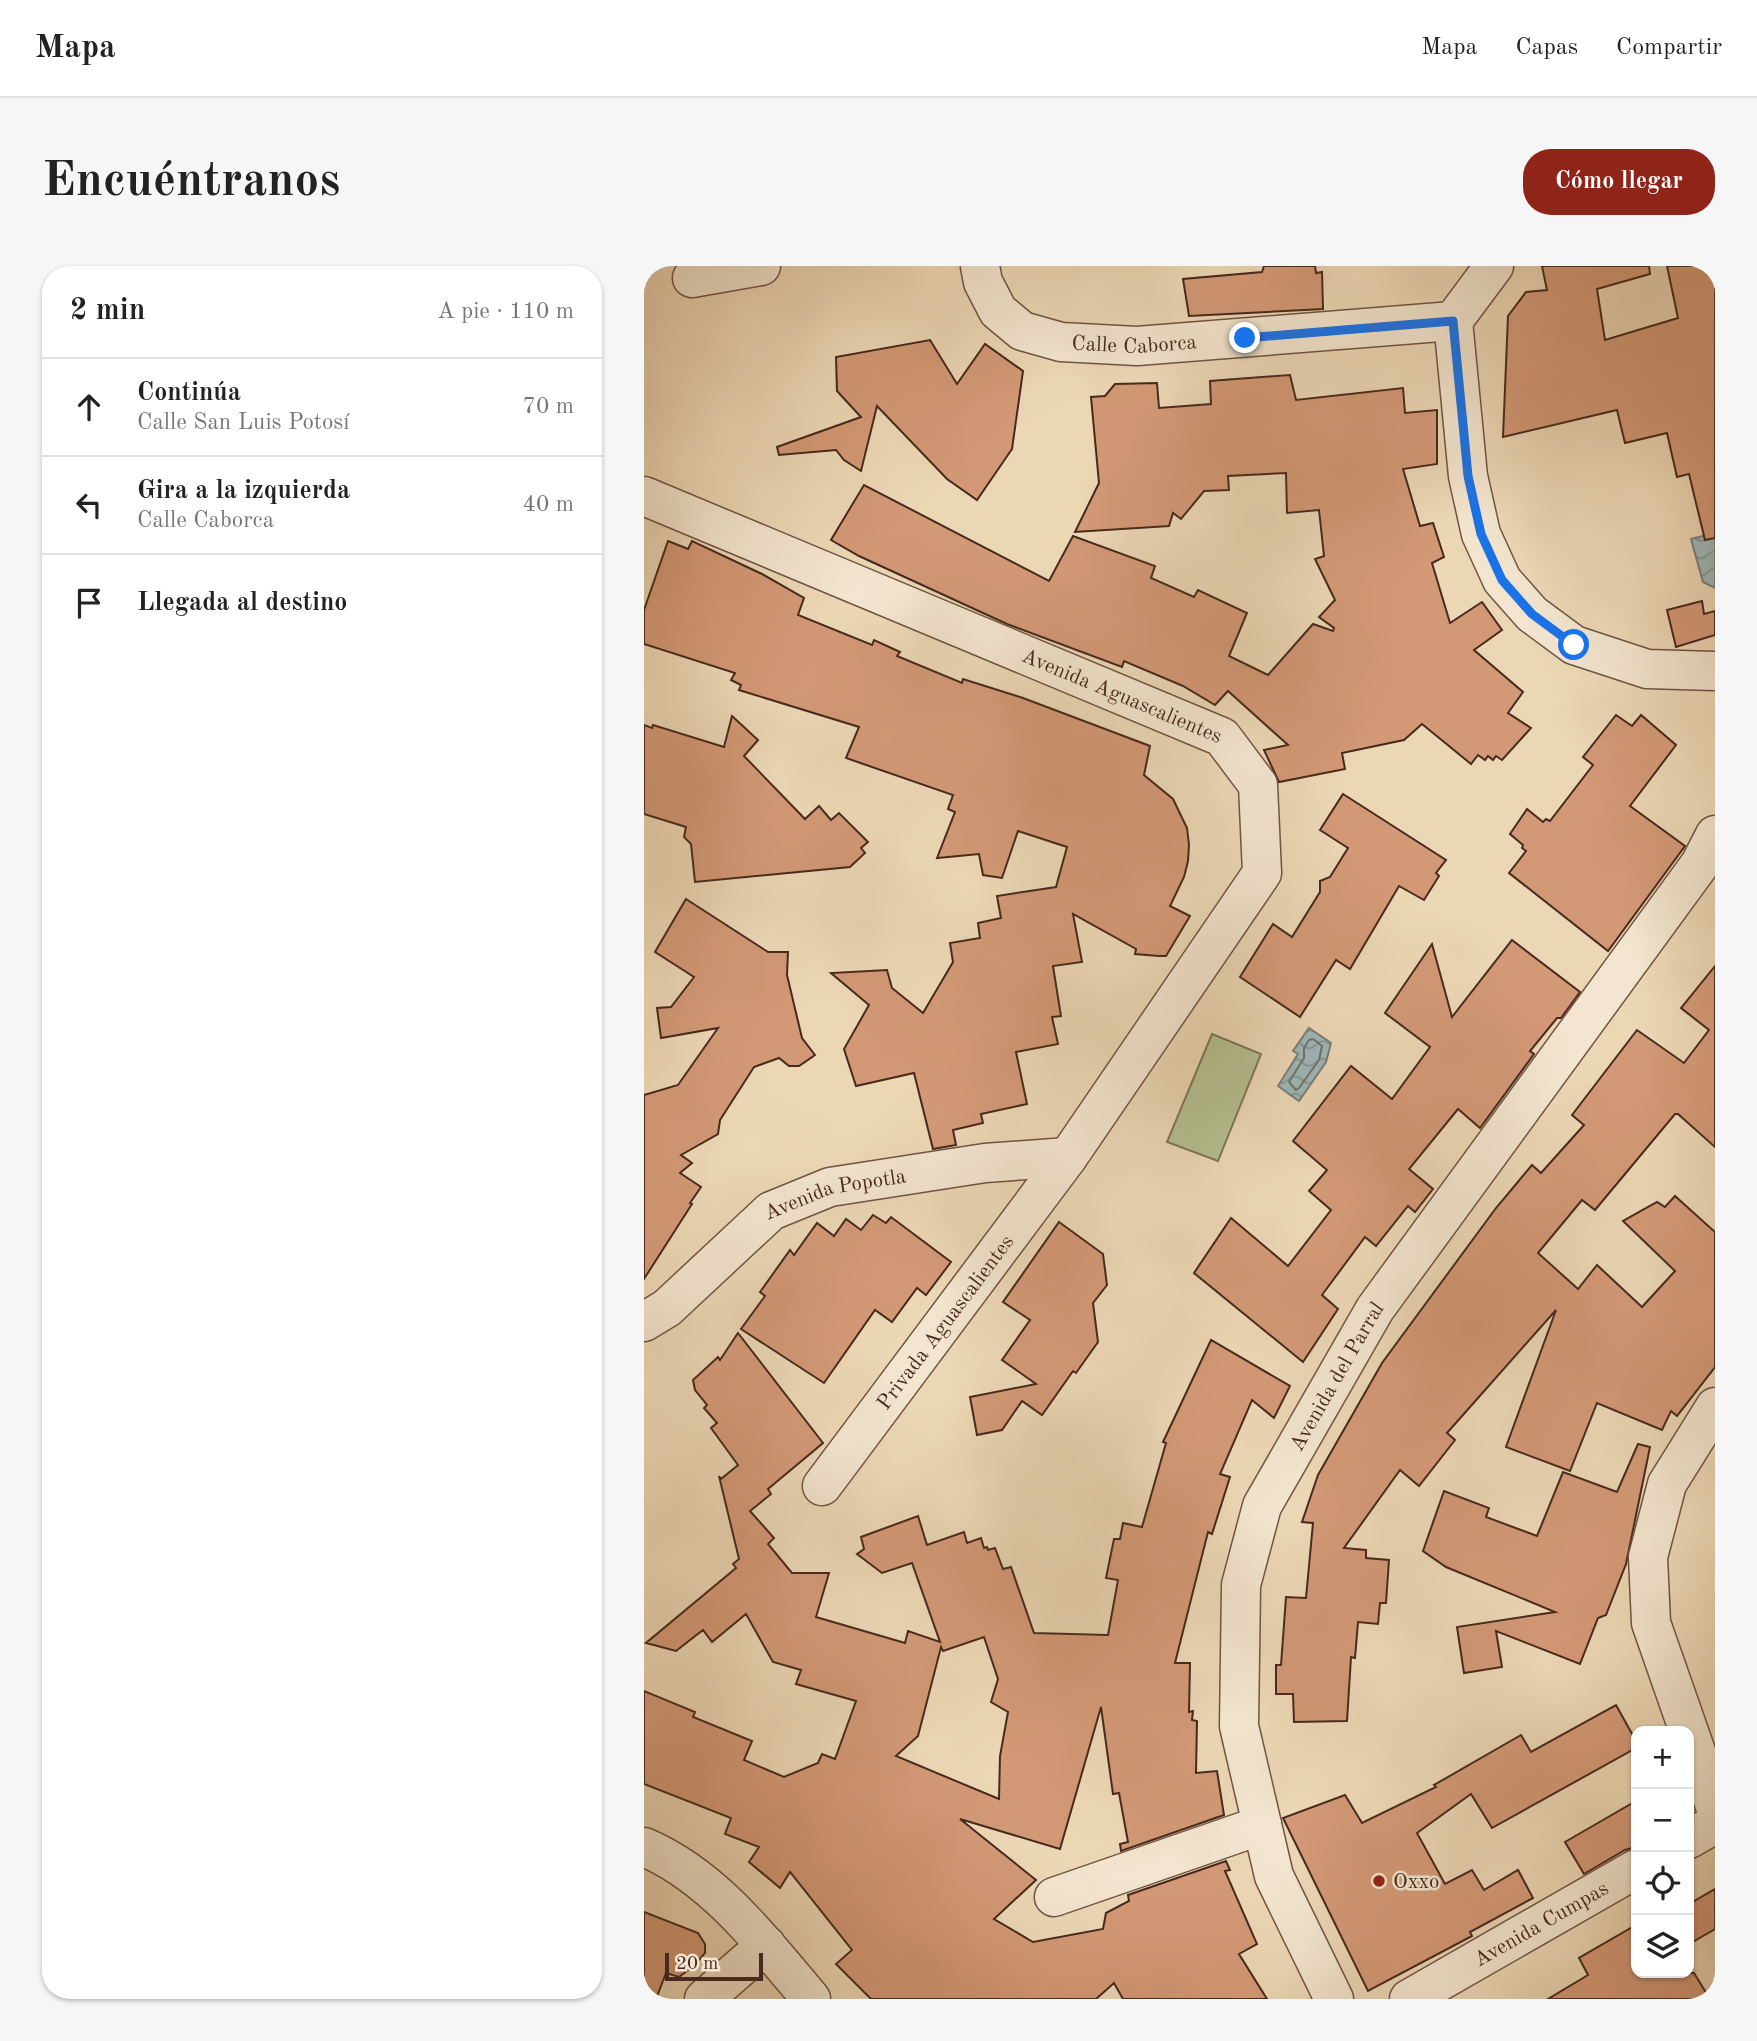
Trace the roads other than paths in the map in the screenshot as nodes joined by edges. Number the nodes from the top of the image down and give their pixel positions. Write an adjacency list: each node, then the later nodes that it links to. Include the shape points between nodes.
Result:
1 (761, 266): 4 (street)
2 (980, 266): 5 (street, Calle Caborca, via 998,310 1022,331 1061,342 1137,346)
3 (1494, 266): 5 (street)
4 (692, 278)
5 (1453, 321): 7 (street, via 1468,476 1481,534 1502,580 1532,614 1574,645 1647,669)
6 (644, 496): 9 (street, Avenida Aguascalientes, via 1222,737 1258,785 1262,873)
7 (1715, 671)
8 (1715, 835): 15 (street, Avenida del Parral, via 1700,864 1375,1309 1262,1506 1241,1585 1239,1726)
9 (1068, 1157): 10 (street, Avenida Popotla, via 985,1163 830,1186 771,1210 667,1308); 12 (street, Privada Aguascalientes)
10 (644, 1322)
11 (1715, 1407): 13 (street, via 1667,1484 1648,1557 1651,1623)
12 (822, 1486)
13 (1715, 1805)
14 (1715, 1824): 16 (street)
15 (1262, 1825): 19 (street); 23 (street, Avenida del Parral, via 1274,1876)
16 (1694, 1836)
17 (644, 1847): 20 (street, via 713,1892)
18 (1631, 1872): 24 (street, Avenida Cumpas)
19 (1054, 1897)
20 (766, 1945): 21 (street); 22 (street)
21 (705, 1999)
22 (811, 1999)
23 (1334, 1999)
24 (1409, 1999)

